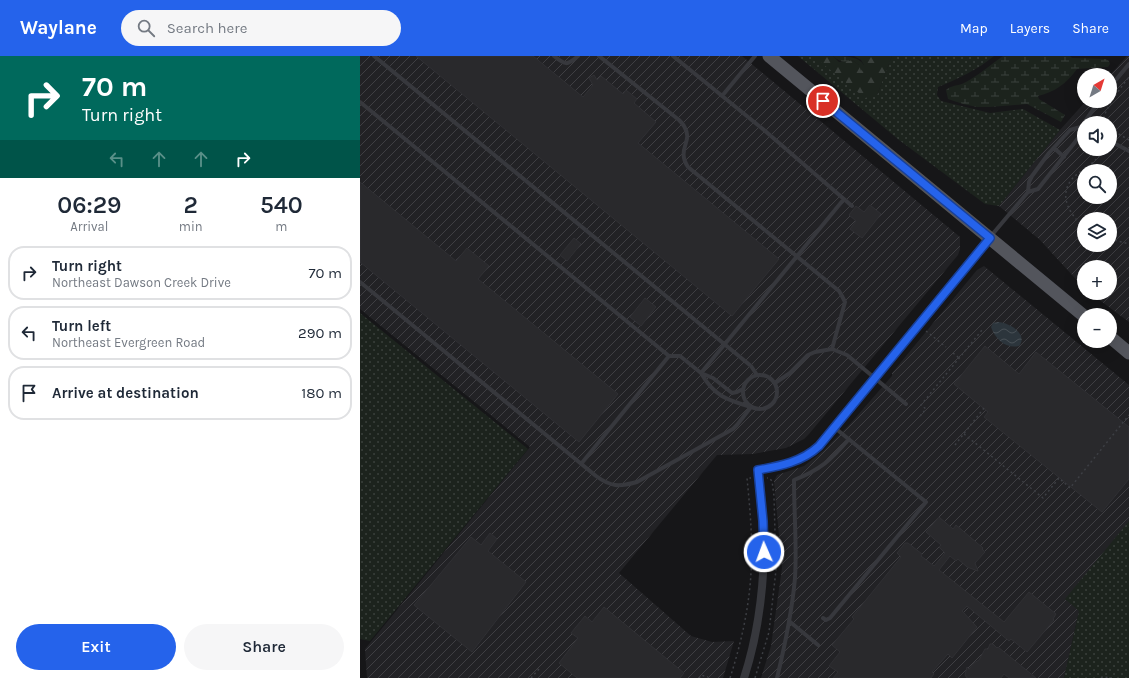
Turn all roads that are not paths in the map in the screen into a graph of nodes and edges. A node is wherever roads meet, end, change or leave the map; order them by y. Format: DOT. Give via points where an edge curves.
graph roads {
  1 [pos="374,56"];
  2 [pos="554,56"];
  3 [pos="578,56"];
  4 [pos="599,56"];
  5 [pos="673,56"];
  6 [pos="755,56"];
  7 [pos="769,56"];
  8 [pos="1129,64"];
  9 [pos="1117,79"];
  10 [pos="722,96"];
  11 [pos="360,102"];
  12 [pos="1077,128"];
  13 [pos="1077,140"];
  14 [pos="1117,144"];
  15 [pos="1054,148"];
  16 [pos="1129,151"];
  17 [pos="1064,157"];
  18 [pos="1028,192"];
  19 [pos="844,199"];
  20 [pos="852,206"];
  21 [pos="990,238"];
  22 [pos="797,256"];
  23 [pos="360,282"];
  24 [pos="1077,310"];
  25 [pos="1117,343"];
  26 [pos="724,345"];
  27 [pos="832,349"];
  28 [pos="1129,353"];
  29 [pos="669,356"];
  30 [pos="701,373"];
  31 [pos="757,375"];
  32 [pos="874,378"];
  33 [pos="775,382"];
  34 [pos="743,389"];
  35 [pos="906,404"];
  36 [pos="751,407"];
  37 [pos="835,428"];
  38 [pos="849,439"];
  39 [pos="581,464"];
  40 [pos="823,618"];
  41 [pos="789,621"];
  42 [pos="818,645"];
  43 [pos="744,678"];
  44 [pos="777,678"];
  1 -- 26 [label="lane"];
  2 -- 3 [label="lane" via="567,64"];
  4 -- 22 [label="lane" via="679,120 687,132 682,155 688,167"];
  5 -- 10 [label="lane"];
  6 -- 10 [label="lane"];
  7 -- 21 [label="main road"];
  8 -- 9 [label="lane"];
  10 -- 19 [label="lane"];
  11 -- 29 [label="lane"];
  12 -- 15 [label="lane" via="1070,130"];
  13 -- 17 [label="lane"];
  14 -- 16 [label="lane"];
  15 -- 17 [label="lane"];
  15 -- 18 [label="lane" via="1032,176"];
  17 -- 18 [label="lane" via="1038,189"];
  18 -- 21 [label="lane"];
  19 -- 20 [label="lane"];
  19 -- 22 [label="lane"];
  21 -- 24 [label="main road"];
  21 -- 32 [label="street"];
  22 -- 26 [label="lane"];
  22 -- 27 [label="lane" via="839,291 845,302"];
  23 -- 39 [label="lane"];
  25 -- 28 [label="main road"];
  26 -- 30 [label="lane"];
  26 -- 31 [label="lane" via="751,366"];
  27 -- 32 [label="lane" via="847,356"];
  27 -- 33 [label="lane" via="808,355 790,373"];
  29 -- 30 [label="lane" via="680,356"];
  29 -- 39 [label="lane"];
  30 -- 34 [label="lane" via="713,378 732,393"];
  30 -- 36 [label="lane" via="707,384 726,399"];
  31 -- 33 [label="lane" via="764,375"];
  31 -- 34 [label="lane" via="750,378"];
  32 -- 35 [label="lane"];
  32 -- 37 [label="street"];
  33 -- 36 [label="lane" via="778,396 775,402 764,410"];
  34 -- 36 [label="lane" via="743,396"];
  36 -- 39 [label="lane" via="733,429 637,482 625,485 609,484"];
  37 -- 38 [label="lane"];
  37 -- 43 [label="street" via="816,449 793,463 758,470 764,552 756,627"];
  38 -- 40 [label="lane" via="926,502 830,618"];
  38 -- 41 [label="lane" via="816,471 794,480 796,545"];
  41 -- 42 [label="lane"];
  41 -- 44 [label="lane"];
}
